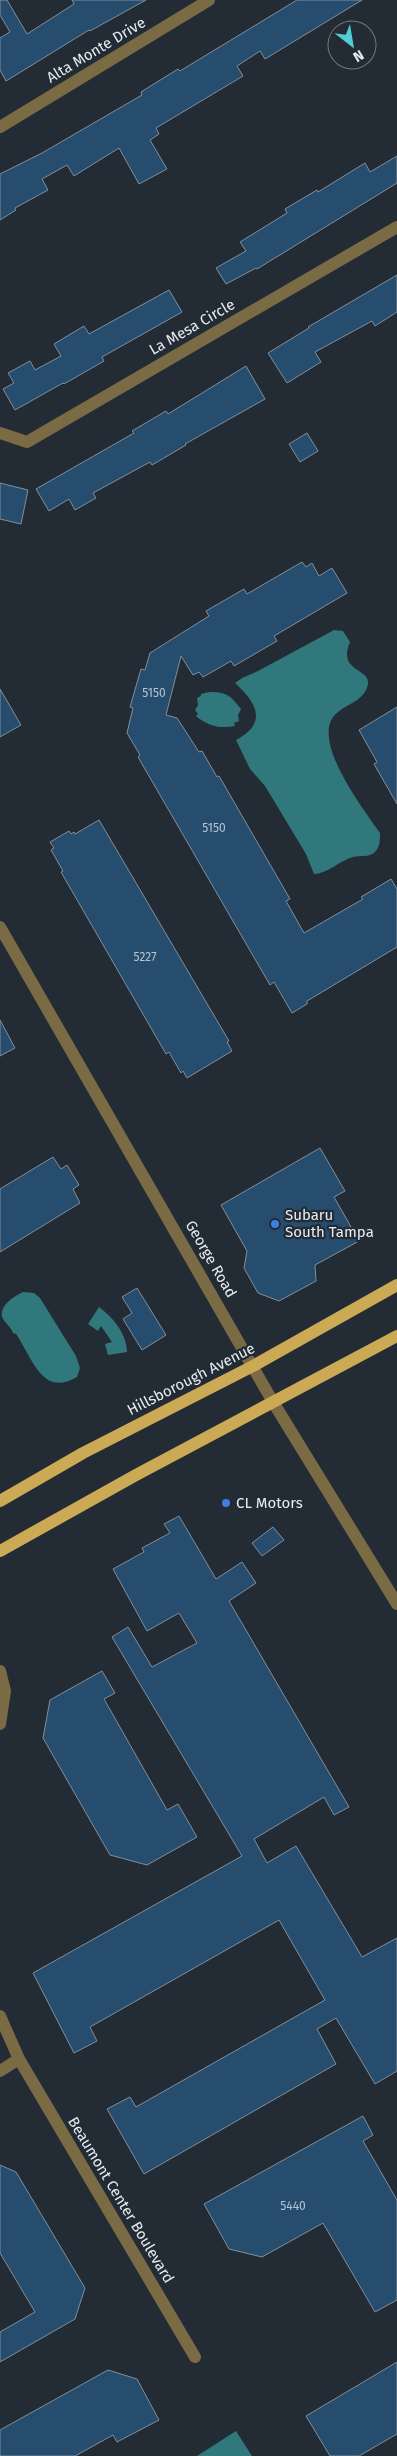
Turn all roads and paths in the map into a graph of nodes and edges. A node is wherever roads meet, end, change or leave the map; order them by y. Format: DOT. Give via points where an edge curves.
graph roads {
  1 [pos="209,0"];
  2 [pos="0,127"];
  3 [pos="397,227"];
  4 [pos="0,433"];
  5 [pos="0,928"];
  6 [pos="397,1285"];
  7 [pos="397,1336"];
  8 [pos="253,1366"];
  9 [pos="273,1402"];
  10 [pos="0,1501"];
  11 [pos="0,1552"];
  12 [pos="397,1604"];
  13 [pos="0,1671"];
  14 [pos="0,1724"];
  15 [pos="0,2016"];
  16 [pos="19,2059"];
  17 [pos="0,2071"];
  18 [pos="196,2357"];
  1 -- 2 [label="street, Alta Monte Drive"];
  3 -- 4 [label="street, La Mesa Circle" via="27,442"];
  5 -- 8 [label="street, George Road"];
  6 -- 8 [label="main road, Hillsborough Avenue"];
  7 -- 9 [label="main road"];
  8 -- 9 [label="street, George Road"];
  8 -- 10 [label="main road, Hillsborough Avenue" via="83,1453"];
  9 -- 11 [label="main road"];
  9 -- 12 [label="street, George Road"];
  13 -- 14 [label="street" via="5,1691"];
  15 -- 16 [label="street, Beaumont Center Boulevard"];
  16 -- 17 [label="street"];
  16 -- 18 [label="street, Beaumont Center Boulevard"];
}
